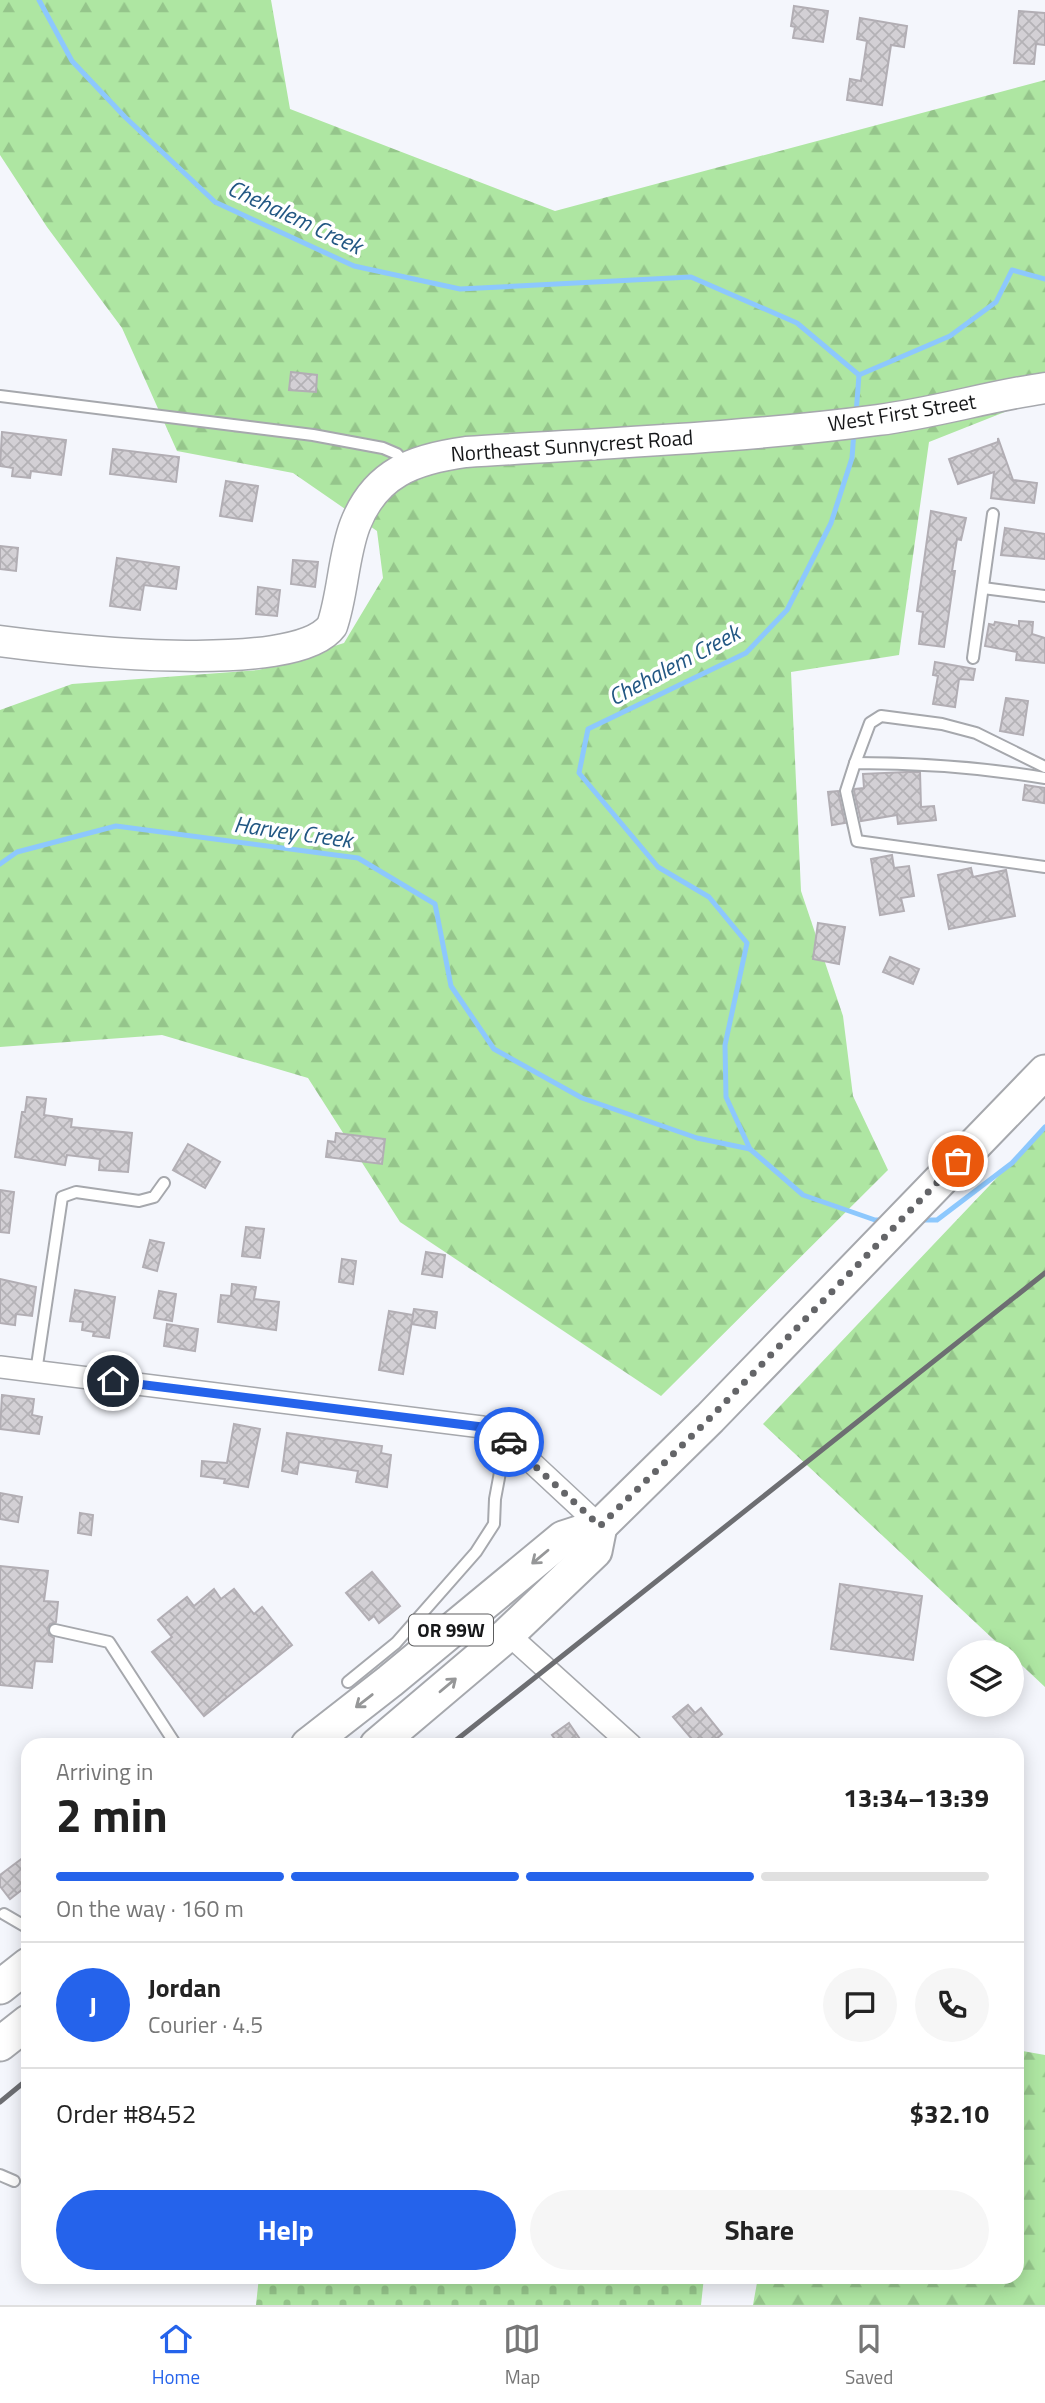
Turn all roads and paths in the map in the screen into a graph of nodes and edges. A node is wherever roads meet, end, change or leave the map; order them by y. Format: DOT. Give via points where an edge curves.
graph roads {
  1 [pos="1045,388"];
  2 [pos="0,396"];
  3 [pos="759,432"];
  4 [pos="408,466"];
  5 [pos="993,514"];
  6 [pos="983,588"];
  7 [pos="1045,596"];
  8 [pos="0,641"];
  9 [pos="973,658"];
  10 [pos="855,763"];
  11 [pos="1045,767"];
  12 [pos="1045,778"];
  13 [pos="1045,867"];
  14 [pos="1045,1072"];
  15 [pos="164,1183"];
  16 [pos="0,1367"];
  17 [pos="36,1371"];
  18 [pos="515,1447"];
  19 [pos="600,1526"];
  20 [pos="55,1630"];
  21 [pos="508,1634"];
  22 [pos="348,1682"];
  23 [pos="171,1738"];
  24 [pos="317,1738"];
  25 [pos="385,1738"];
  26 [pos="623,1738"];
  27 [pos="4,1914"];
  28 [pos="21,1924"];
  29 [pos="21,1970"];
  30 [pos="0,1987"];
  31 [pos="21,2028"];
  32 [pos="0,2044"];
  33 [pos="0,2175"];
  34 [pos="14,2181"];
  1 -- 3 [label="street, West First Street" via="937,411"];
  2 -- 4 [label="lane" via="313,435 383,448"];
  3 -- 4 [label="street, Northeast Sunnycrest Road" via="466,452"];
  4 -- 8 [label="street, Northeast Sunnycrest Road" via="377,487 366,503 354,527 332,626 315,641 227,656 150,656"];
  5 -- 6 [label="lane"];
  6 -- 7 [label="lane"];
  6 -- 9 [label="lane"];
  10 -- 11 [label="lane" via="870,723 881,716 976,733"];
  10 -- 12 [label="lane" via="921,763"];
  10 -- 13 [label="lane" via="846,791 857,841"];
  14 -- 19 [label="main road, OR 99W"];
  15 -- 17 [label="lane" via="153,1196 139,1200 76,1192 62,1197"];
  16 -- 17 [label="street"];
  17 -- 18 [label="street" via="482,1427 500,1433"];
  18 -- 19 [label="street"];
  18 -- 22 [label="lane" via="501,1467 494,1524 476,1552 396,1643"];
  19 -- 21 [label="main road, OR 99W" via="595,1552"];
  19 -- 24 [label="main road, OR 99W, one-way" via="563,1538"];
  20 -- 23 [label="lane" via="109,1642"];
  25 -- 21 [label="main road, OR 99W, one-way"];
  21 -- 26 [label="street"];
  27 -- 28 [label="lane"];
  29 -- 30 [label="main road"];
  31 -- 32 [label="main road"];
  33 -- 34 [label="lane"];
}
